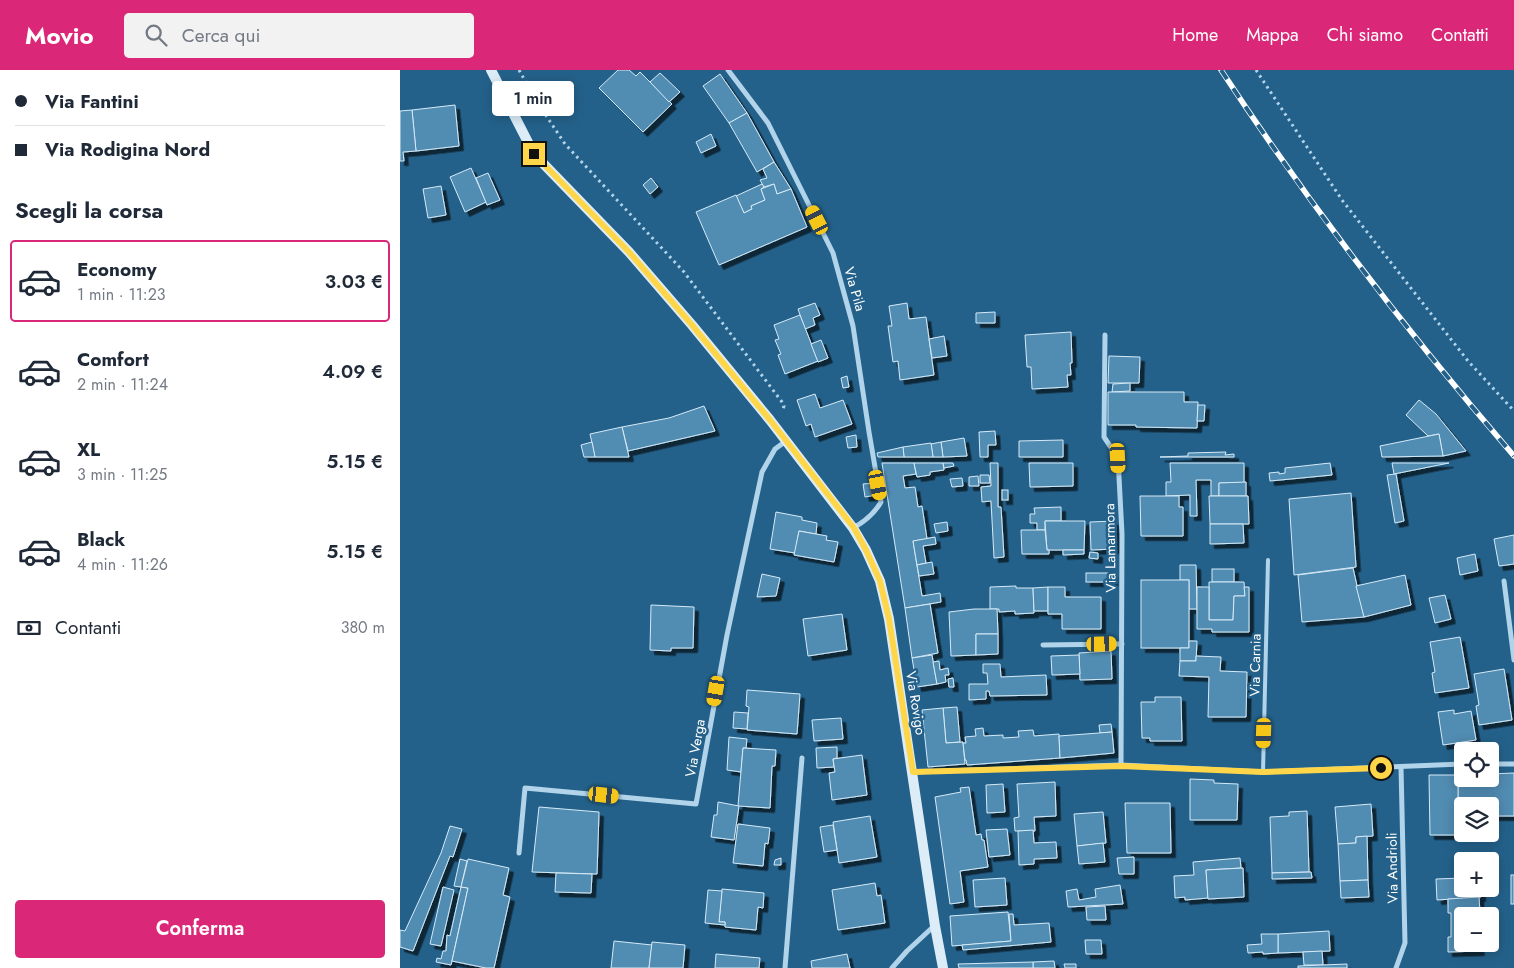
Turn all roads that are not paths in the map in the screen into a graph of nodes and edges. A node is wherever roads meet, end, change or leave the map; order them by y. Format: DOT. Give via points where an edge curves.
graph roads {
  1 [pos="492,70"];
  2 [pos="728,70"];
  3 [pos="1105,335"];
  4 [pos="786,440"];
  5 [pos="854,528"];
  6 [pos="1268,560"];
  7 [pos="1504,581"];
  8 [pos="1122,644"];
  9 [pos="1043,645"];
  10 [pos="1514,660"];
  11 [pos="802,758"];
  12 [pos="1454,764"];
  13 [pos="1499,764"];
  14 [pos="1514,764"];
  15 [pos="1121,766"];
  16 [pos="1400,767"];
  17 [pos="913,772"];
  18 [pos="1263,772"];
  19 [pos="519,853"];
  20 [pos="935,926"];
  21 [pos="785,968"];
  22 [pos="892,968"];
  23 [pos="943,968"];
  24 [pos="1396,968"];
  1 -- 4 [label="main road, Via Rovigo" via="534,154 629,252"];
  2 -- 5 [label="street, Via Pila" via="768,123 833,253 851,317 881,502 865,522"];
  3 -- 8 [label="street, Via Lamarmora" via="1104,437 1118,458 1122,524"];
  4 -- 5 [label="main road, Via Rovigo"];
  4 -- 19 [label="street, Via Verga" via="775,449 762,472 727,635 696,804 525,788"];
  5 -- 17 [label="main road, Via Rovigo" via="880,581"];
  6 -- 18 [label="lane, Via Carnia"];
  7 -- 10 [label="street"];
  8 -- 9 [label="street"];
  8 -- 15 [label="street, Via Lamarmora"];
  11 -- 21 [label="street"];
  12 -- 16 [label="street"];
  13 -- 14 [label="street"];
  15 -- 17 [label="street"];
  15 -- 18 [label="street"];
  16 -- 18 [label="street"];
  16 -- 24 [label="street, Via Andrioli" via="1405,943"];
  17 -- 20 [label="main road, Via Rovigo"];
  20 -- 22 [label="street"];
  20 -- 23 [label="main road, Via Rovigo"];
}
